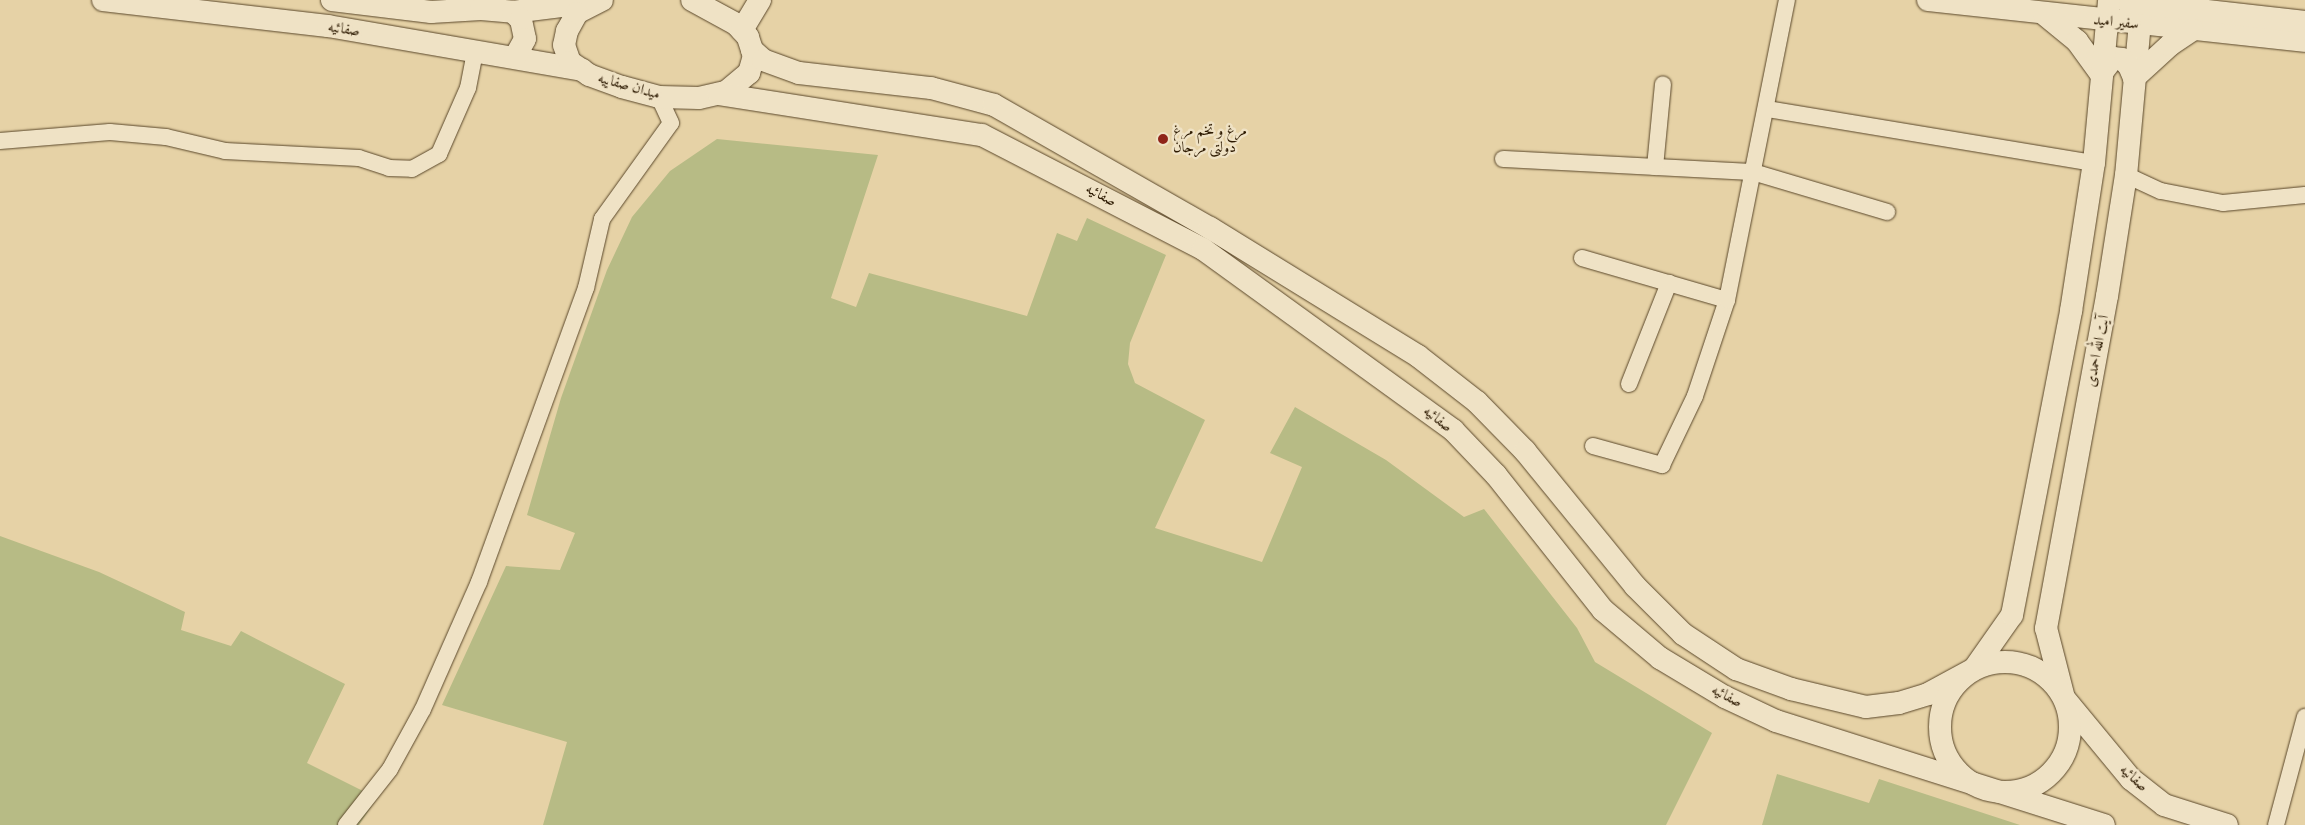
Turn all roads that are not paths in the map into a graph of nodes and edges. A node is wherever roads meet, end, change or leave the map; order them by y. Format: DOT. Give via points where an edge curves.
graph roads {
  1 [pos="332,0"];
  2 [pos="692,0"];
  3 [pos="760,0"];
  4 [pos="1786,0"];
  5 [pos="1928,0"];
  6 [pos="117,1"];
  7 [pos="598,1"];
  8 [pos="2108,5"];
  9 [pos="2035,8"];
  10 [pos="2141,10"];
  11 [pos="513,12"];
  12 [pos="2305,22"];
  13 [pos="2192,30"];
  14 [pos="747,40"];
  15 [pos="2305,41"];
  16 [pos="476,51"];
  17 [pos="515,57"];
  18 [pos="582,70"];
  19 [pos="2101,74"];
  20 [pos="2134,78"];
  21 [pos="1663,84"];
  22 [pos="719,94"];
  23 [pos="659,97"];
  24 [pos="1768,108"];
  25 [pos="0,141"];
  26 [pos="1504,159"];
  27 [pos="2094,163"];
  28 [pos="1655,167"];
  29 [pos="1753,172"];
  30 [pos="2126,175"];
  31 [pos="2305,195"];
  32 [pos="1887,212"];
  33 [pos="1582,258"];
  34 [pos="1668,283"];
  35 [pos="1727,300"];
  36 [pos="1629,384"];
  37 [pos="1593,446"];
  38 [pos="2012,615"];
  39 [pos="2046,628"];
  40 [pos="1974,669"];
  41 [pos="2064,698"];
  42 [pos="2305,718"];
  43 [pos="1986,789"];
  44 [pos="346,825"];
  45 [pos="2104,825"];
  46 [pos="2227,825"];
  47 [pos="2276,825"];
  1 -- 11 [label="main road, صفائیه" via="431,12 482,9"];
  2 -- 14 [label="main road" via="724,16"];
  3 -- 14 [label="main road"];
  4 -- 24 [label="street"];
  5 -- 9 [label="main road, سفیر امید"];
  6 -- 16 [label="main road, صفائیه" via="328,26"];
  7 -- 11 [label="main road, صفائیه"];
  7 -- 18 [label="main road, میدان صفاییه" via="577,13 567,30 564,45 570,62"];
  8 -- 9 [label="main road, سفیر امید"];
  8 -- 10 [label="main road, سفیر امید"];
  8 -- 19 [label="main road"];
  9 -- 19 [label="main road" via="2077,41"];
  10 -- 12 [label="main road, سفیر امید"];
  10 -- 13 [label="main road, سفیر امید"];
  10 -- 20 [label="main road, آیت الله احمدی"];
  11 -- 17 [label="main road" via="521,20 525,39"];
  13 -- 15 [label="main road, سفیر امید"];
  13 -- 20 [label="main road"];
  14 -- 22 [label="main road, میدان صفاییه" via="754,56 749,73"];
  14 -- 40 [label="main road, صفائیه" via="763,60 799,73 931,88 994,105 1210,228 1418,356 1477,402 1525,451 1636,586 1683,634 1736,669 1791,689 1866,707 1899,703 1928,694"];
  16 -- 17 [label="main road, صفائیه"];
  16 -- 25 [label="street" via="468,88 439,154 412,168 389,168 359,158 225,151 166,137 110,132"];
  17 -- 18 [label="main road, صفائیه"];
  18 -- 23 [label="main road, میدان صفاییه" via="622,87"];
  19 -- 20 [label="main road" via="2113,58 2122,59"];
  19 -- 27 [label="main road"];
  20 -- 30 [label="main road, آیت الله احمدی"];
  21 -- 28 [label="street"];
  22 -- 23 [label="main road, میدان صفاییه" via="698,98"];
  22 -- 43 [label="main road, صفائیه" via="982,135 1203,249 1453,430 1496,475 1603,610 1660,658 1725,697 1776,721"];
  23 -- 44 [label="street" via="671,123 602,219 586,288 479,582 424,709 390,769"];
  24 -- 27 [label="street"];
  24 -- 29 [label="street"];
  26 -- 28 [label="street"];
  27 -- 38 [label="main road" via="2072,311"];
  28 -- 29 [label="street"];
  29 -- 32 [label="street"];
  29 -- 35 [label="street"];
  30 -- 31 [label="street" via="2161,190 2223,203"];
  30 -- 39 [label="main road, آیت الله احمدی"];
  33 -- 34 [label="street"];
  34 -- 35 [label="street"];
  34 -- 36 [label="street"];
  35 -- 37 [label="street" via="1695,396 1662,465"];
  38 -- 39 [label="main road" via="2010,637 2014,649 2029,655 2039,648"];
  38 -- 40 [label="main road"];
  39 -- 41 [label="main road, آیت الله احمدی"];
  40 -- 41 [label="main road" via="1994,662 2015,662 2035,669 2052,681"];
  40 -- 43 [label="main road" via="1957,682 1945,700 1940,729 1951,763 1966,779"];
  41 -- 43 [label="main road" via="2070,719 2069,740 2052,772 2029,788 2007,792"];
  41 -- 46 [label="main road, صفائیه" via="2131,778 2157,799"];
  42 -- 47 [label="street"];
  43 -- 45 [label="main road, صفائیه"];
}
